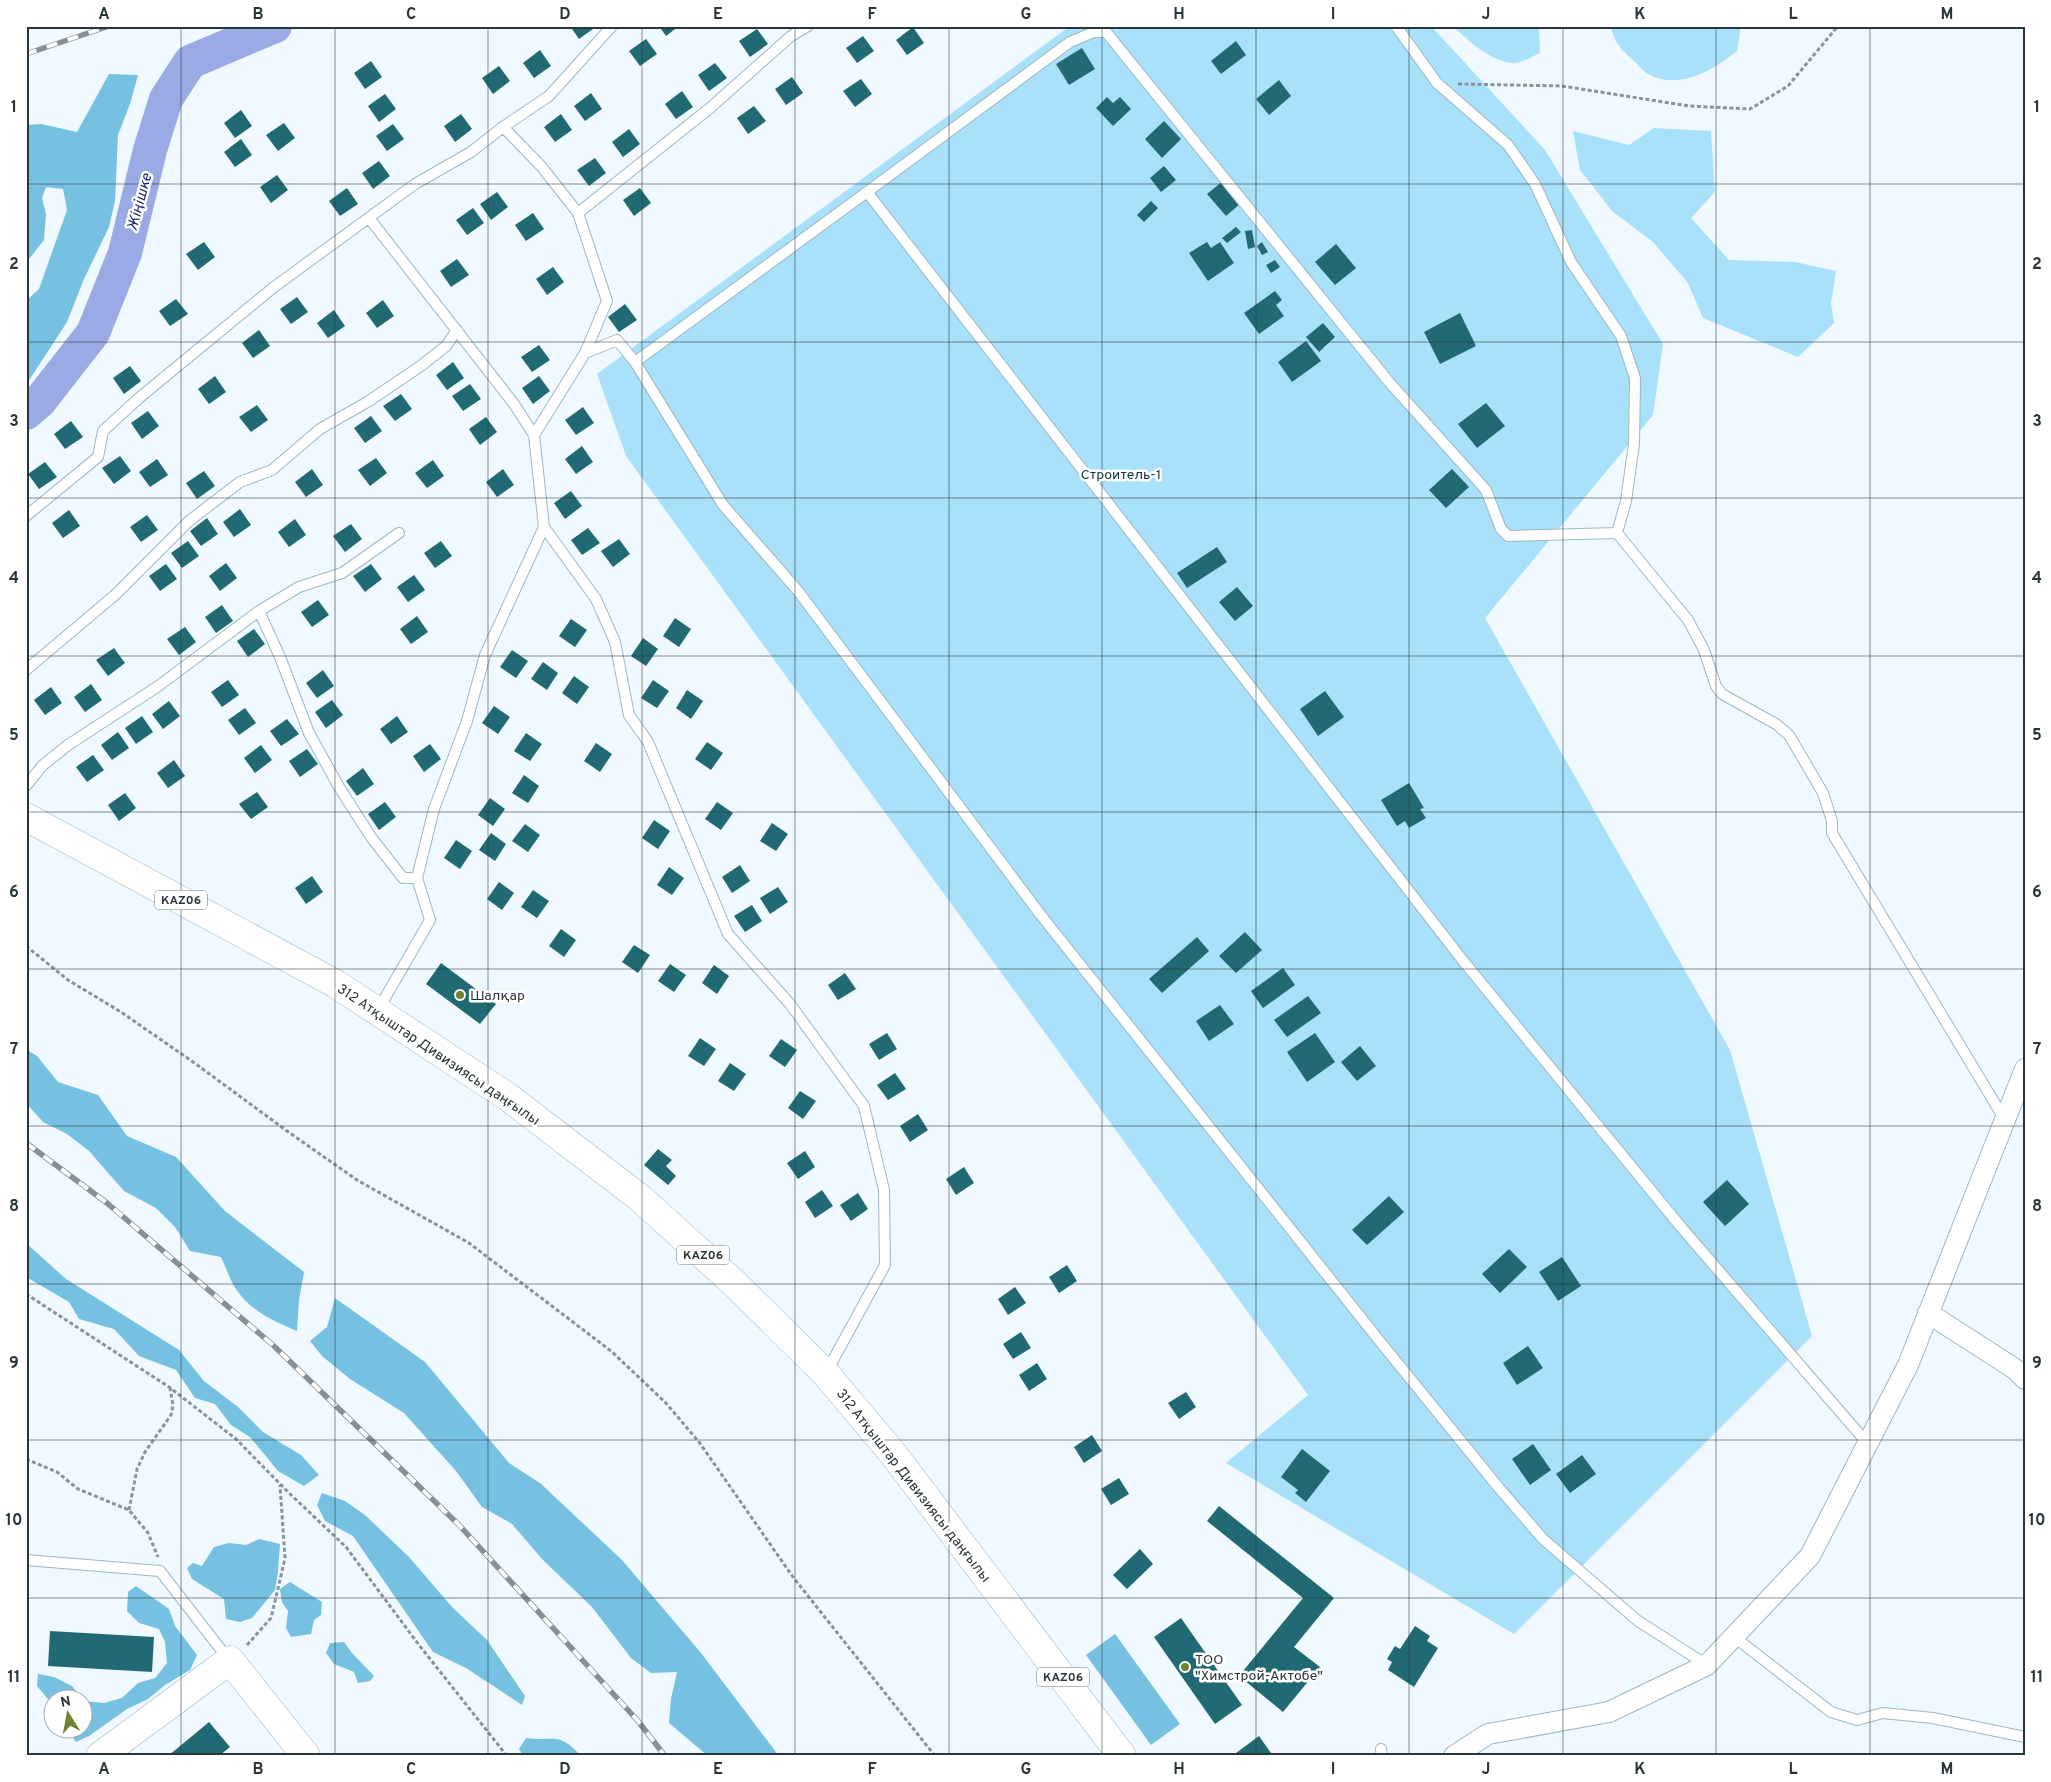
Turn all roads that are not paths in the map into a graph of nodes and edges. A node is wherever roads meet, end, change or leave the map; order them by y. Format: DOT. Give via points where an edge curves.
graph roads {
  1 [pos="612,26"];
  2 [pos="808,26"];
  3 [pos="1396,26"];
  4 [pos="503,127"];
  5 [pos="867,192"];
  6 [pos="578,213"];
  7 [pos="369,218"];
  8 [pos="457,330"];
  9 [pos="585,353"];
  10 [pos="635,362"];
  11 [pos="534,435"];
  12 [pos="26,516"];
  13 [pos="544,527"];
  14 [pos="399,533"];
  15 [pos="1617,533"];
  16 [pos="259,611"];
  17 [pos="26,670"];
  18 [pos="26,786"];
  19 [pos="26,817"];
  20 [pos="418,878"];
  21 [pos="378,1011"];
  22 [pos="2025,1070"];
  23 [pos="2005,1120"];
  24 [pos="1928,1313"];
  25 [pos="826,1374"];
  26 [pos="2025,1379"];
  27 [pos="1868,1444"];
  28 [pos="26,1560"];
  29 [pos="1734,1636"];
  30 [pos="230,1660"];
  31 [pos="1707,1664"];
  32 [pos="2025,1737"];
  33 [pos="100,1756"];
  34 [pos="306,1756"];
  35 [pos="1122,1756"];
  36 [pos="1454,1756"];
  1 -- 4 [label="lane" via="549,96"];
  2 -- 6 [label="lane" via="791,36 710,108"];
  3 -- 15 [label="lane" via="1437,83 1508,145 1535,184 1571,262 1621,336 1635,378 1634,444 1626,501"];
  4 -- 6 [label="lane"];
  4 -- 7 [label="lane" via="471,152 415,184"];
  5 -- 10 [label="lane"];
  5 -- 15 [label="lane" via="1070,42 1094,32 1106,32 1389,382 1486,490 1501,530 1508,536"];
  5 -- 27 [label="lane" via="1464,962 1681,1228"];
  6 -- 9 [label="lane" via="607,301"];
  7 -- 8 [label="lane"];
  7 -- 12 [label="lane" via="274,287 139,398 103,430 98,457"];
  8 -- 11 [label="lane"];
  8 -- 17 [label="lane" via="446,346 422,365 320,429 272,470 240,482 189,521 115,595"];
  9 -- 10 [label="lane" via="616,340"];
  9 -- 11 [label="lane"];
  10 -- 31 [label="lane" via="723,505 798,591 1040,914 1499,1488 1543,1539 1638,1621"];
  11 -- 13 [label="lane"];
  13 -- 20 [label="lane" via="485,655 467,721 434,809"];
  13 -- 25 [label="lane" via="596,598 615,642 629,715 648,742 728,934 790,1004 864,1106 884,1190 885,1265"];
  14 -- 16 [label="lane" via="342,573 298,587"];
  15 -- 23 [label="lane" via="1688,620 1722,694 1776,724 1790,736 1823,793 1832,821 1832,833"];
  16 -- 18 [label="lane" via="157,687 68,745 42,766"];
  16 -- 20 [label="lane" via="309,733 339,787 371,837 403,878"];
  19 -- 21 [label="main road, 312 Атқыштар Дивизиясы даңғылы / KАZ06" via="294,960"];
  20 -- 21 [label="lane" via="430,920"];
  21 -- 25 [label="main road, 312 Атқыштар Дивизиясы даңғылы / KАZ06" via="508,1097 633,1193 734,1283"];
  22 -- 23 [label="street"];
  23 -- 24 [label="street"];
  24 -- 26 [label="street" via="2015,1369"];
  24 -- 27 [label="street" via="1908,1365"];
  25 -- 35 [label="main road, 312 Атқыштар Дивизиясы даңғылы / KАZ06" via="894,1455"];
  27 -- 29 [label="street" via="1810,1556"];
  28 -- 30 [label="lane" via="160,1572"];
  29 -- 31 [label="street"];
  29 -- 32 [label="lane" via="1831,1712 1857,1720 1883,1713 1933,1718"];
  30 -- 33 [label="main road"];
  30 -- 34 [label="main road"];
  31 -- 36 [label="street" via="1609,1712 1488,1734"];
}
